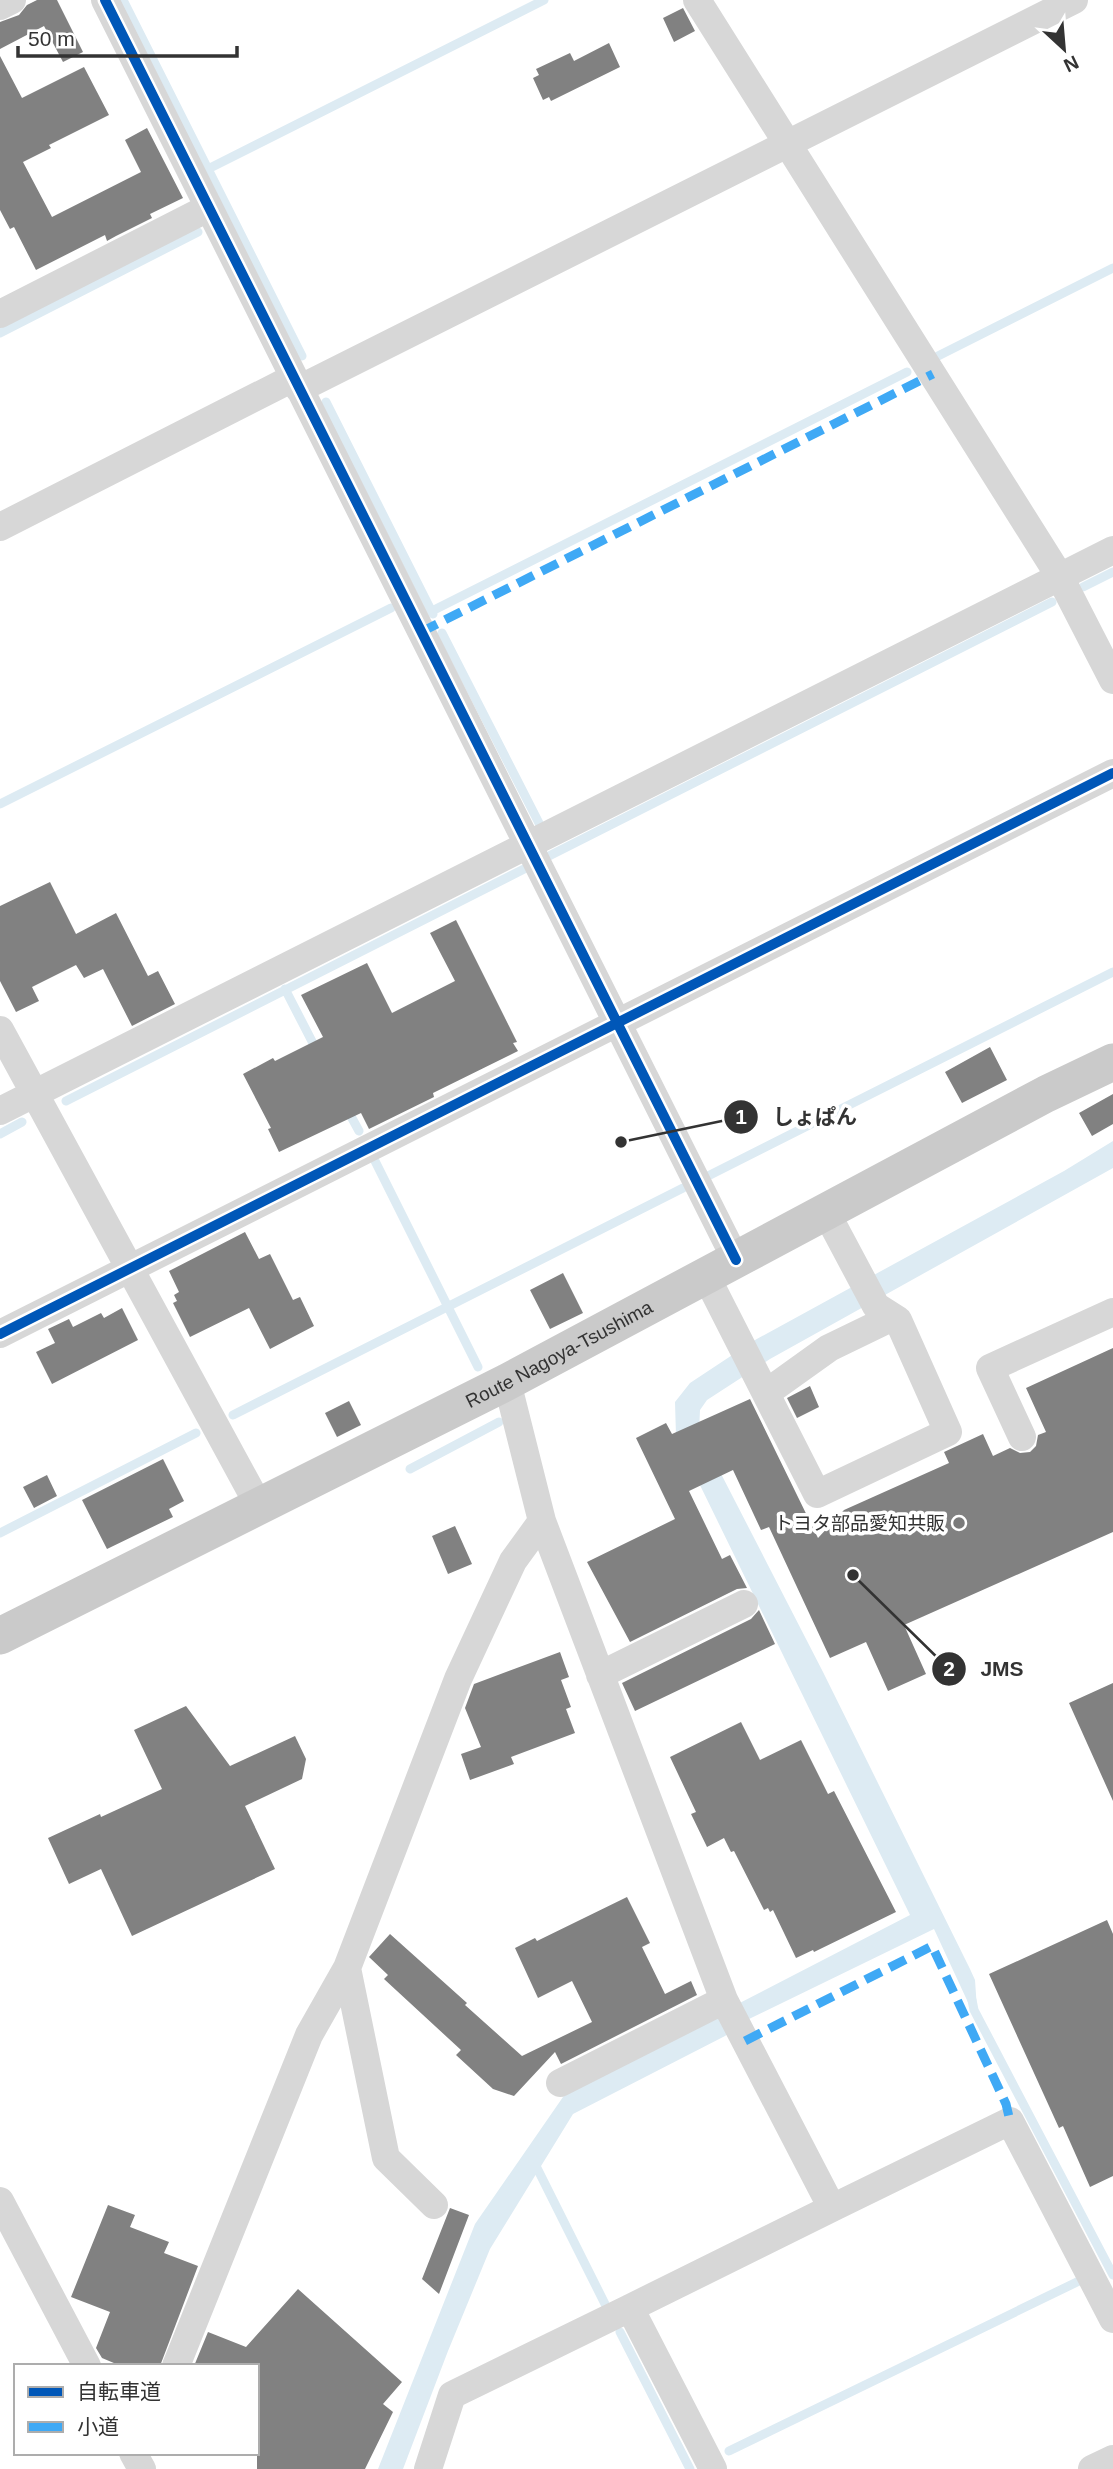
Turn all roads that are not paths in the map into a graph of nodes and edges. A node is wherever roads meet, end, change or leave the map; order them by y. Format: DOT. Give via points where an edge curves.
graph roads {
  1 [pos="12,0"];
  2 [pos="105,0"];
  3 [pos="697,0"];
  4 [pos="1074,0"];
  5 [pos="0,6"];
  6 [pos="788,144"];
  7 [pos="208,208"];
  8 [pos="0,314"];
  9 [pos="296,384"];
  10 [pos="0,527"];
  11 [pos="1113,550"];
  12 [pos="1060,577"];
  13 [pos="1113,680"];
  14 [pos="1113,773"];
  15 [pos="528,845"];
  16 [pos="617,1023"];
  17 [pos="0,1030"];
  18 [pos="1113,1062"];
  19 [pos="35,1093"];
  20 [pos="0,1111"];
  21 [pos="826,1212"];
  22 [pos="131,1268"];
  23 [pos="721,1268"];
  24 [pos="885,1311"];
  25 [pos="1113,1312"];
  26 [pos="0,1334"];
  27 [pos="507,1382"];
  28 [pos="761,1384"];
  29 [pos="1022,1437"];
  30 [pos="259,1506"];
  31 [pos="542,1521"];
  32 [pos="744,1604"];
  33 [pos="0,1636"];
  34 [pos="600,1675"];
  35 [pos="347,1968"];
  36 [pos="725,2002"];
  37 [pos="560,2083"];
  38 [pos="0,2202"];
  39 [pos="434,2205"];
  40 [pos="832,2208"];
  41 [pos="630,2308"];
  42 [pos="1113,2319"];
  43 [pos="86,2364"];
  44 [pos="177,2364"];
  45 [pos="1113,2459"];
  46 [pos="428,2469"];
  47 [pos="713,2469"];
  48 [pos="1092,2469"];
  1 -- 5 [label="street"];
  2 -- 7 [label="street"];
  3 -- 6 [label="street"];
  4 -- 6 [label="street"];
  6 -- 9 [label="street"];
  6 -- 12 [label="street"];
  7 -- 8 [label="street"];
  7 -- 9 [label="street"];
  9 -- 10 [label="street"];
  9 -- 15 [label="street"];
  11 -- 12 [label="street"];
  12 -- 13 [label="street"];
  12 -- 15 [label="street"];
  14 -- 16 [label="street"];
  15 -- 16 [label="street"];
  15 -- 19 [label="street"];
  16 -- 22 [label="street"];
  16 -- 23 [label="street"];
  17 -- 19 [label="street"];
  18 -- 21 [label="main road, Route Nagoya-Tsushima"];
  19 -- 20 [label="street"];
  19 -- 22 [label="street"];
  21 -- 23 [label="main road, Route Nagoya-Tsushima"];
  21 -- 24 [label="street"];
  22 -- 26 [label="street"];
  22 -- 30 [label="street"];
  23 -- 27 [label="main road, Route Nagoya-Tsushima"];
  23 -- 28 [label="street" via="738,1339"];
  24 -- 28 [label="street"];
  24 -- 28 [label="street" via="898,1320 948,1432 817,1494"];
  25 -- 29 [label="street" via="990,1367"];
  27 -- 30 [label="main road, Route Nagoya-Tsushima"];
  27 -- 31 [label="street"];
  30 -- 33 [label="main road, Route Nagoya-Tsushima"];
  31 -- 34 [label="street"];
  31 -- 35 [label="street" via="513,1561 458,1679"];
  32 -- 34 [label="street"];
  34 -- 36 [label="street"];
  35 -- 39 [label="street" via="386,2158"];
  35 -- 44 [label="street" via="309,2035"];
  36 -- 37 [label="street"];
  36 -- 40 [label="street"];
  38 -- 43 [label="street"];
  40 -- 41 [label="street"];
  40 -- 42 [label="street" via="1010,2121"];
  41 -- 46 [label="street" via="452,2395"];
  41 -- 47 [label="street"];
  45 -- 48 [label="street"];
}
